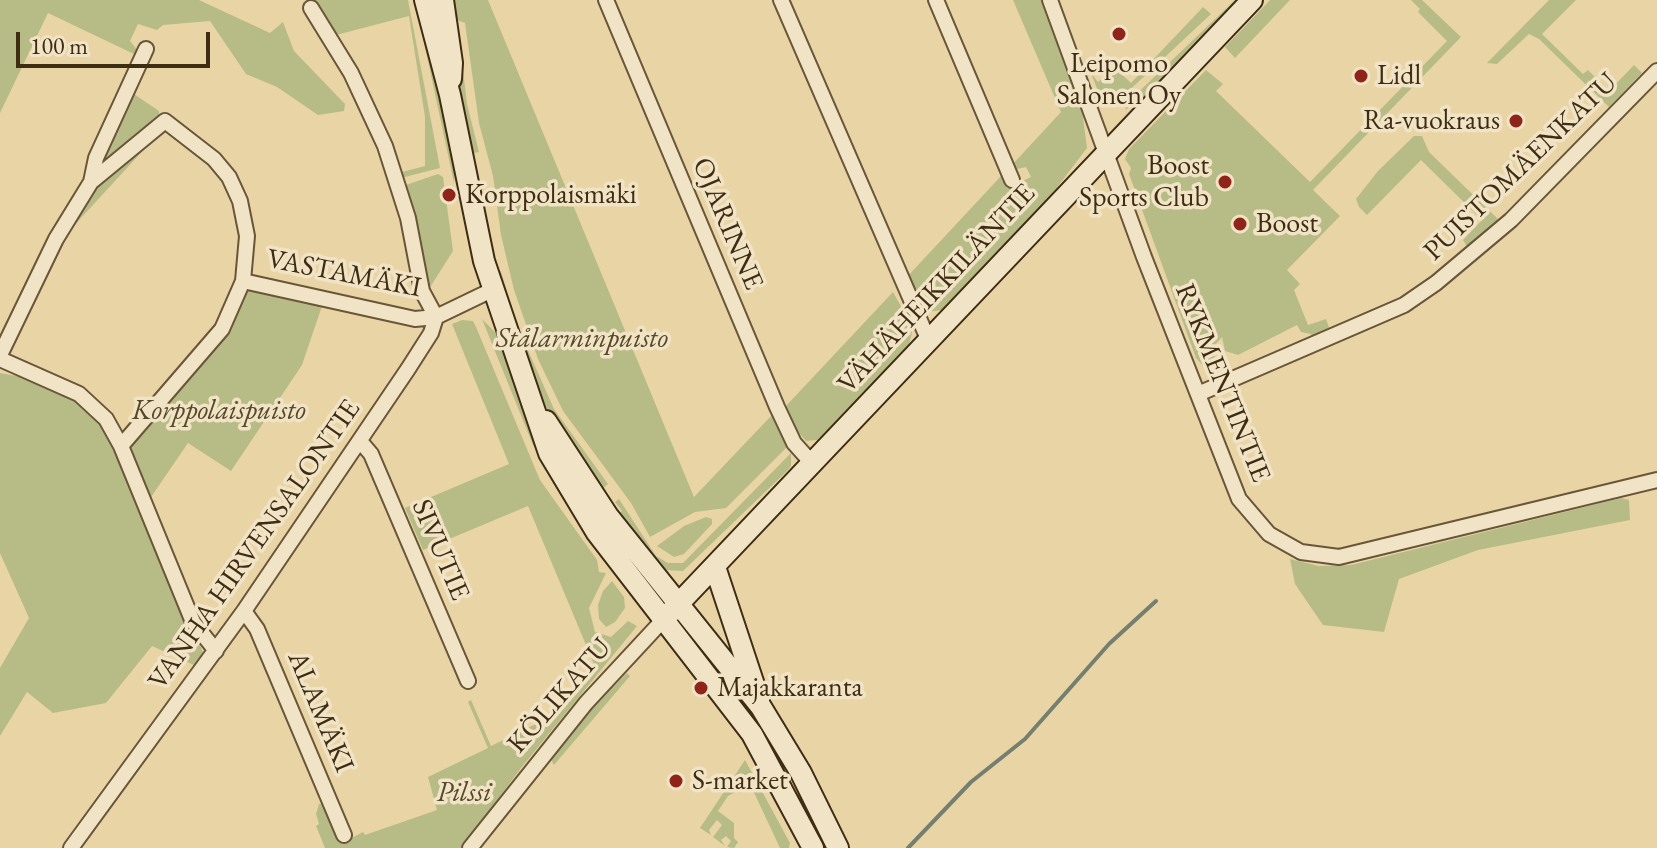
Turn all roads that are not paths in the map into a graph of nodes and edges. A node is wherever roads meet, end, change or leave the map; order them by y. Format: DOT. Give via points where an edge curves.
graph roads {
  1 [pos="425,0"];
  2 [pos="443,0"];
  3 [pos="606,0"];
  4 [pos="781,0"];
  5 [pos="936,0"];
  6 [pos="1050,0"];
  7 [pos="1252,0"];
  8 [pos="311,8"];
  9 [pos="146,49"];
  10 [pos="1656,77"];
  11 [pos="450,95"];
  12 [pos="1105,151"];
  13 [pos="1012,180"];
  14 [pos="91,182"];
  15 [pos="243,281"];
  16 [pos="492,290"];
  17 [pos="436,317"];
  18 [pos="928,339"];
  19 [pos="0,357"];
  20 [pos="1198,394"];
  21 [pos="360,441"];
  22 [pos="121,446"];
  23 [pos="811,462"];
  24 [pos="1657,480"];
  25 [pos="715,567"];
  26 [pos="244,611"];
  27 [pos="671,612"];
  28 [pos="216,651"];
  29 [pos="468,681"];
  30 [pos="761,707"];
  31 [pos="344,835"];
  32 [pos="71,848"];
  33 [pos="470,848"];
  34 [pos="813,848"];
  35 [pos="838,848"];
  1 -- 11 [label="main road"];
  2 -- 11 [label="main road" via="452,63"];
  3 -- 23 [label="street, OJARINNE" via="777,407 794,443"];
  4 -- 18 [label="street"];
  5 -- 13 [label="street"];
  6 -- 12 [label="street, RYKMENTINTIE"];
  7 -- 12 [label="main road, VÄHÄHEIKKILÄNTIE"];
  8 -- 17 [label="street" via="351,73 385,146 408,218 422,291"];
  9 -- 14 [label="street" via="96,158"];
  10 -- 20 [label="street, PUISTOMÄENKATU" via="1511,220 1436,283 1392,310"];
  11 -- 16 [label="main road"];
  12 -- 18 [label="main road, VÄHÄHEIKKILÄNTIE"];
  12 -- 20 [label="street, RYKMENTINTIE"];
  14 -- 15 [label="street" via="165,121 214,159 235,190 247,236"];
  14 -- 19 [label="street" via="56,239"];
  15 -- 17 [label="street, VASTAMÄKI" via="415,319"];
  15 -- 22 [label="street" via="222,329"];
  16 -- 17 [label="street"];
  16 -- 27 [label="main road" via="533,401"];
  17 -- 21 [label="street, VANHA HIRVENSALONTIE" via="431,333"];
  18 -- 23 [label="main road, VÄHÄHEIKKILÄNTIE"];
  19 -- 22 [label="street" via="88,400"];
  20 -- 24 [label="street, RYKMENTINTIE" via="1239,499 1257,524 1283,543 1314,555 1339,557 1396,545"];
  21 -- 26 [label="street, VANHA HIRVENSALONTIE"];
  21 -- 29 [label="street, SIVUTIE" via="371,454"];
  22 -- 28 [label="street" via="193,622"];
  23 -- 25 [label="main road, VÄHÄHEIKKILÄNTIE"];
  25 -- 27 [label="main road, VÄHÄHEIKKILÄNTIE"];
  25 -- 30 [label="main road"];
  26 -- 28 [label="street, VANHA HIRVENSALONTIE"];
  26 -- 31 [label="street, ALAMÄKI" via="257,629"];
  27 -- 30 [label="main road"];
  27 -- 33 [label="street, KÖLIKATU" via="586,703"];
  27 -- 34 [label="main road" via="752,734"];
  28 -- 32 [label="street, VANHA HIRVENSALONTIE"];
  30 -- 35 [label="main road"];
}
